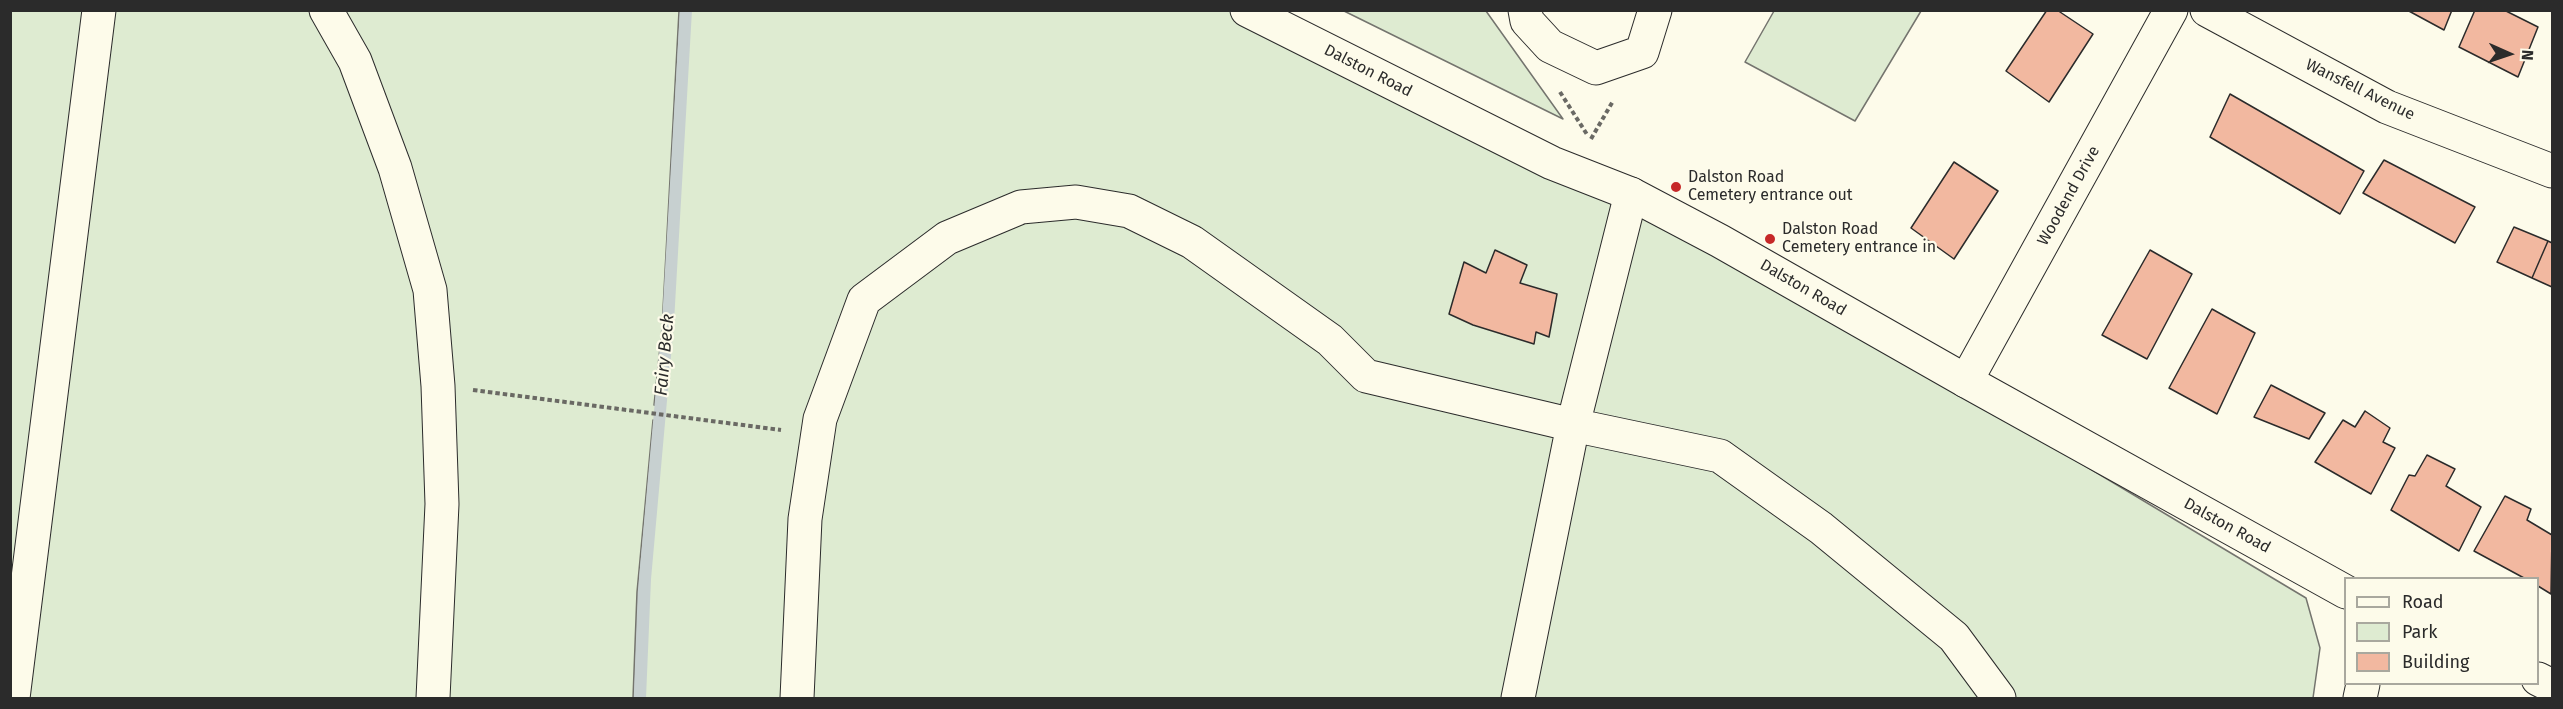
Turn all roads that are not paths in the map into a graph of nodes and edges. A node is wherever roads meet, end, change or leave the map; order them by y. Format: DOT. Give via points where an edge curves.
graph roads {
  1 [pos="99,10"];
  2 [pos="326,10"];
  3 [pos="1247,10"];
  4 [pos="1525,10"];
  5 [pos="1655,10"];
  6 [pos="2171,10"];
  7 [pos="2207,10"];
  8 [pos="2553,171"];
  9 [pos="1631,194"];
  10 [pos="1966,381"];
  11 [pos="1573,425"];
  12 [pos="2344,591"];
  13 [pos="2539,679"];
  14 [pos="2553,686"];
  15 [pos="13,699"];
  16 [pos="433,699"];
  17 [pos="796,699"];
  18 [pos="1518,699"];
  19 [pos="1999,699"];
  1 -- 15 [label="main road"];
  2 -- 16 [label="main road" via="355,60 395,168 430,290 442,504"];
  3 -- 9 [label="main road, Dalston Road" via="1552,163"];
  4 -- 5 [label="main road" via="1527,21 1550,46 1596,68 1642,52"];
  6 -- 10 [label="main road, Woodend Drive"];
  7 -- 8 [label="main road, Wansfell Avenue" via="2387,107"];
  9 -- 10 [label="main road, Dalston Road"];
  9 -- 11 [label="main road"];
  10 -- 12 [label="main road, Dalston Road"];
  11 -- 17 [label="main road" via="1366,376 1330,340 1192,242 1129,211 1076,201 1022,207 947,238 864,300 820,419 805,519"];
  11 -- 18 [label="main road"];
  11 -- 19 [label="main road" via="1720,456 1821,528 1954,637"];
  13 -- 14 [label="main road"];
}
